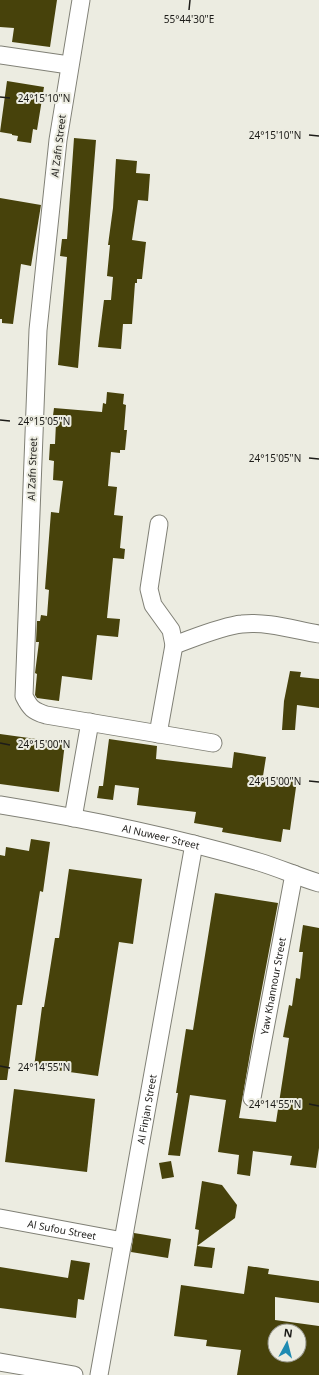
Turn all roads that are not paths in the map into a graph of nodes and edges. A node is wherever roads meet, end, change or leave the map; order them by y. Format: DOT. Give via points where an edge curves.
graph roads {
  1 [pos="81,0"];
  2 [pos="0,55"];
  3 [pos="69,65"];
  4 [pos="159,524"];
  5 [pos="319,634"];
  6 [pos="174,645"];
  7 [pos="90,722"];
  8 [pos="158,734"];
  9 [pos="213,743"];
  10 [pos="0,805"];
  11 [pos="73,818"];
  12 [pos="194,844"];
  13 [pos="294,874"];
  14 [pos="319,883"];
  15 [pos="252,1098"];
  16 [pos="0,1218"];
  17 [pos="123,1241"];
  18 [pos="0,1362"];
  19 [pos="74,1375"];
  20 [pos="99,1375"];
  1 -- 3 [label="street, Al Zafn Street"];
  2 -- 3 [label="street"];
  3 -- 7 [label="street, Al Zafn Street" via="58,140 38,330 23,686 28,706 36,712"];
  4 -- 6 [label="street" via="149,589 153,605 171,630"];
  5 -- 6 [label="street" via="254,623 241,624"];
  6 -- 8 [label="street"];
  7 -- 8 [label="street, Al Zafn Street"];
  7 -- 11 [label="street"];
  8 -- 9 [label="street, Al Zafn Street"];
  10 -- 11 [label="street, Al Nuweer Street"];
  11 -- 12 [label="street, Al Nuweer Street"];
  12 -- 13 [label="street, Al Nuweer Street"];
  12 -- 17 [label="street, Al Finjan Street"];
  13 -- 14 [label="street, Al Nuweer Street"];
  13 -- 15 [label="street, Yaw Khannour Street"];
  16 -- 17 [label="street, Al Sufou Street"];
  17 -- 20 [label="street, Al Finjan Street"];
  18 -- 19 [label="street"];
}
